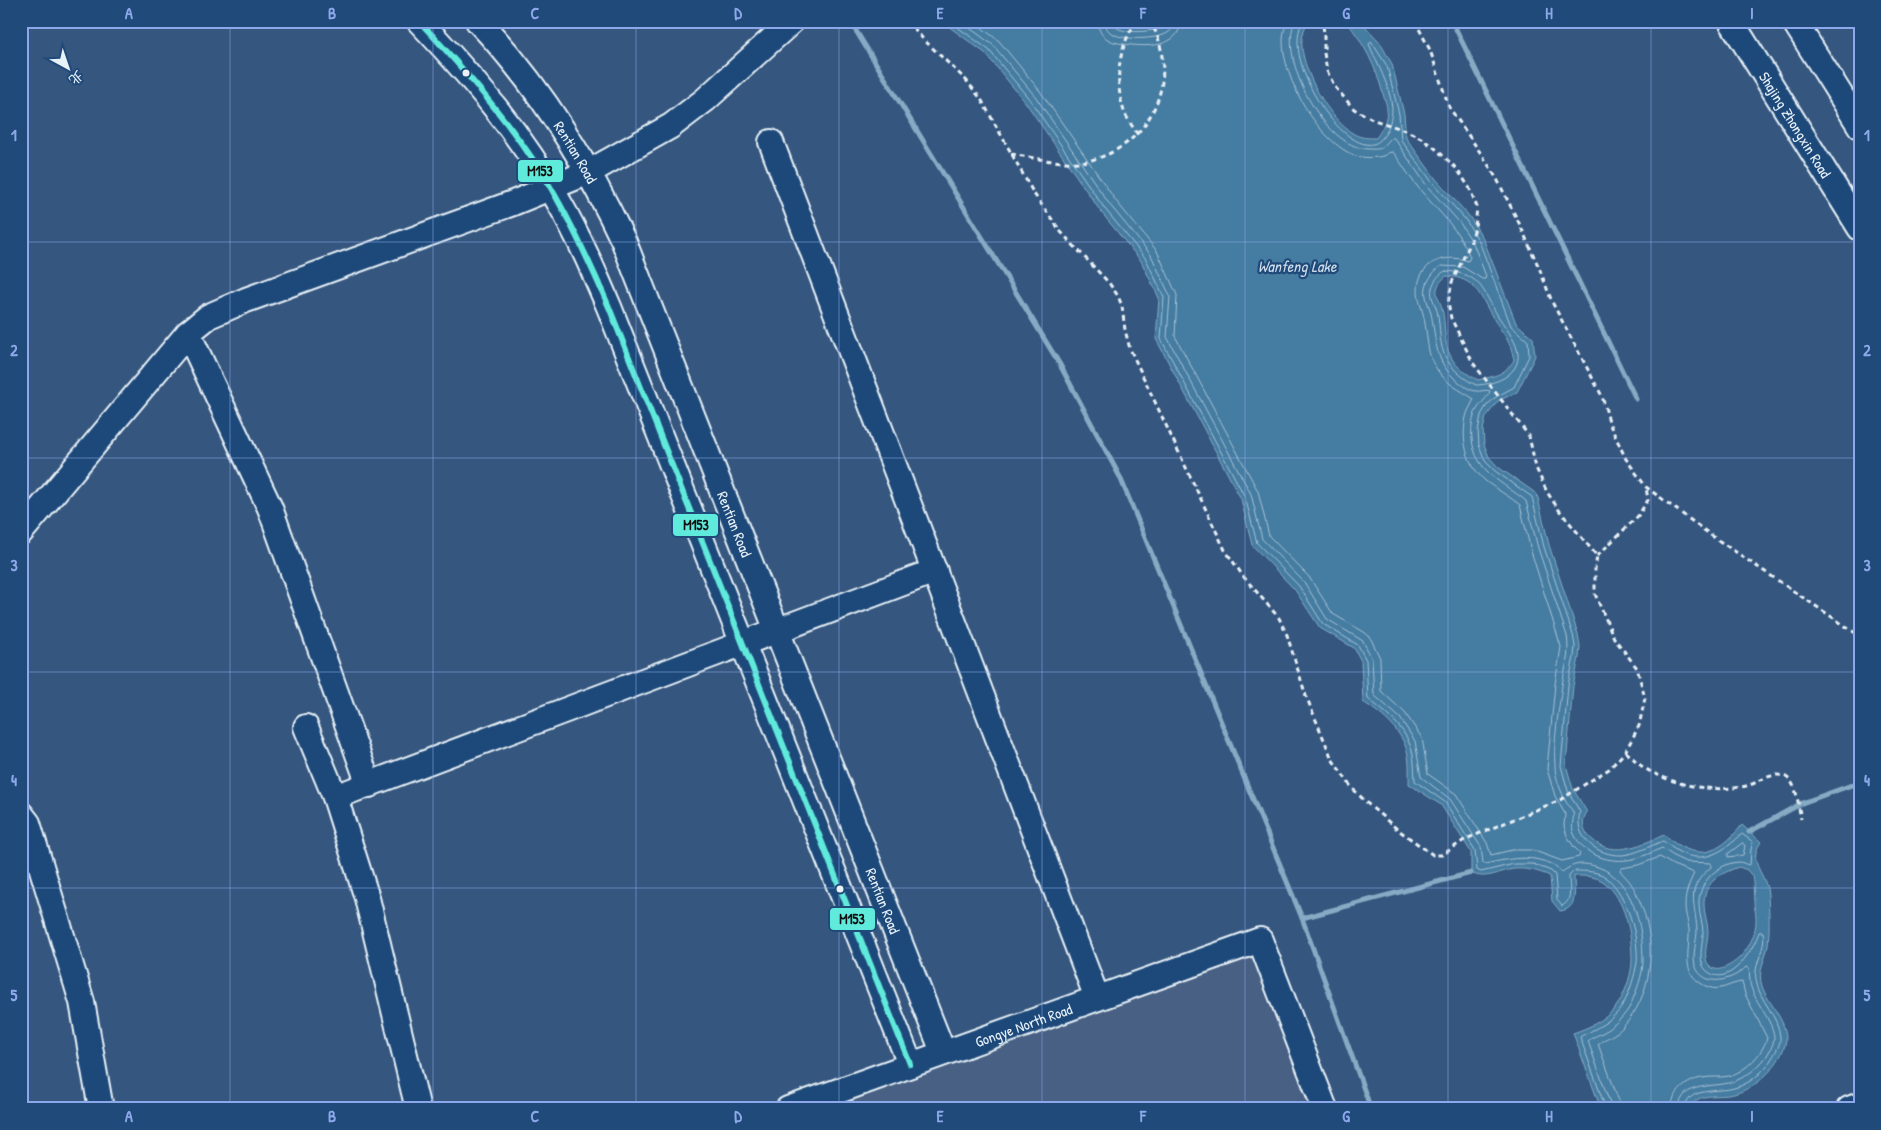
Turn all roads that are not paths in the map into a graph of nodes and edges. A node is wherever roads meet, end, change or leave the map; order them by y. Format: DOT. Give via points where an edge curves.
graph roads {
  1 [pos="419,21"];
  2 [pos="478,21"];
  3 [pos="792,21"];
  4 [pos="1731,21"];
  5 [pos="1794,21"];
  6 [pos="1860,126"];
  7 [pos="771,142"];
  8 [pos="589,172"];
  9 [pos="551,188"];
  10 [pos="1860,228"];
  11 [pos="188,333"];
  12 [pos="21,532"];
  13 [pos="935,571"];
  14 [pos="778,631"];
  15 [pos="743,644"];
  16 [pos="306,727"];
  17 [pos="369,785"];
  18 [pos="335,797"];
  19 [pos="21,814"];
  20 [pos="1097,998"];
  21 [pos="943,1052"];
  22 [pos="910,1064"];
  23 [pos="1860,1105"];
  24 [pos="101,1109"];
  25 [pos="418,1109"];
  26 [pos="788,1109"];
  27 [pos="1325,1109"];
  28 [pos="1850,1109"];
  1 -- 9 [label="street" via="498,111"];
  2 -- 8 [label="street, Rentian Road" via="531,83"];
  3 -- 8 [label="street" via="671,126"];
  4 -- 10 [label="street, Shajing Zhongxin Road"];
  5 -- 6 [label="street"];
  7 -- 13 [label="street"];
  8 -- 9 [label="street"];
  8 -- 14 [label="street, Rentian Road" via="642,286"];
  9 -- 11 [label="street" via="246,300 209,316"];
  9 -- 15 [label="street" via="585,251 609,307"];
  11 -- 12 [label="street"];
  11 -- 17 [label="street" via="270,508"];
  13 -- 14 [label="street"];
  13 -- 20 [label="street"];
  14 -- 15 [label="street"];
  14 -- 21 [label="street, Rentian Road"];
  15 -- 17 [label="street"];
  15 -- 22 [label="street"];
  16 -- 18 [label="street"];
  17 -- 18 [label="street"];
  18 -- 25 [label="street" via="367,898"];
  19 -- 24 [label="street" via="28,823 82,1002"];
  20 -- 21 [label="street, Gongye North Road"];
  20 -- 27 [label="street, Gongye North Road" via="1260,940"];
  21 -- 22 [label="street, Gongye North Road"];
  22 -- 26 [label="street, Gongye North Road"];
  23 -- 28 [label="street"];
}
